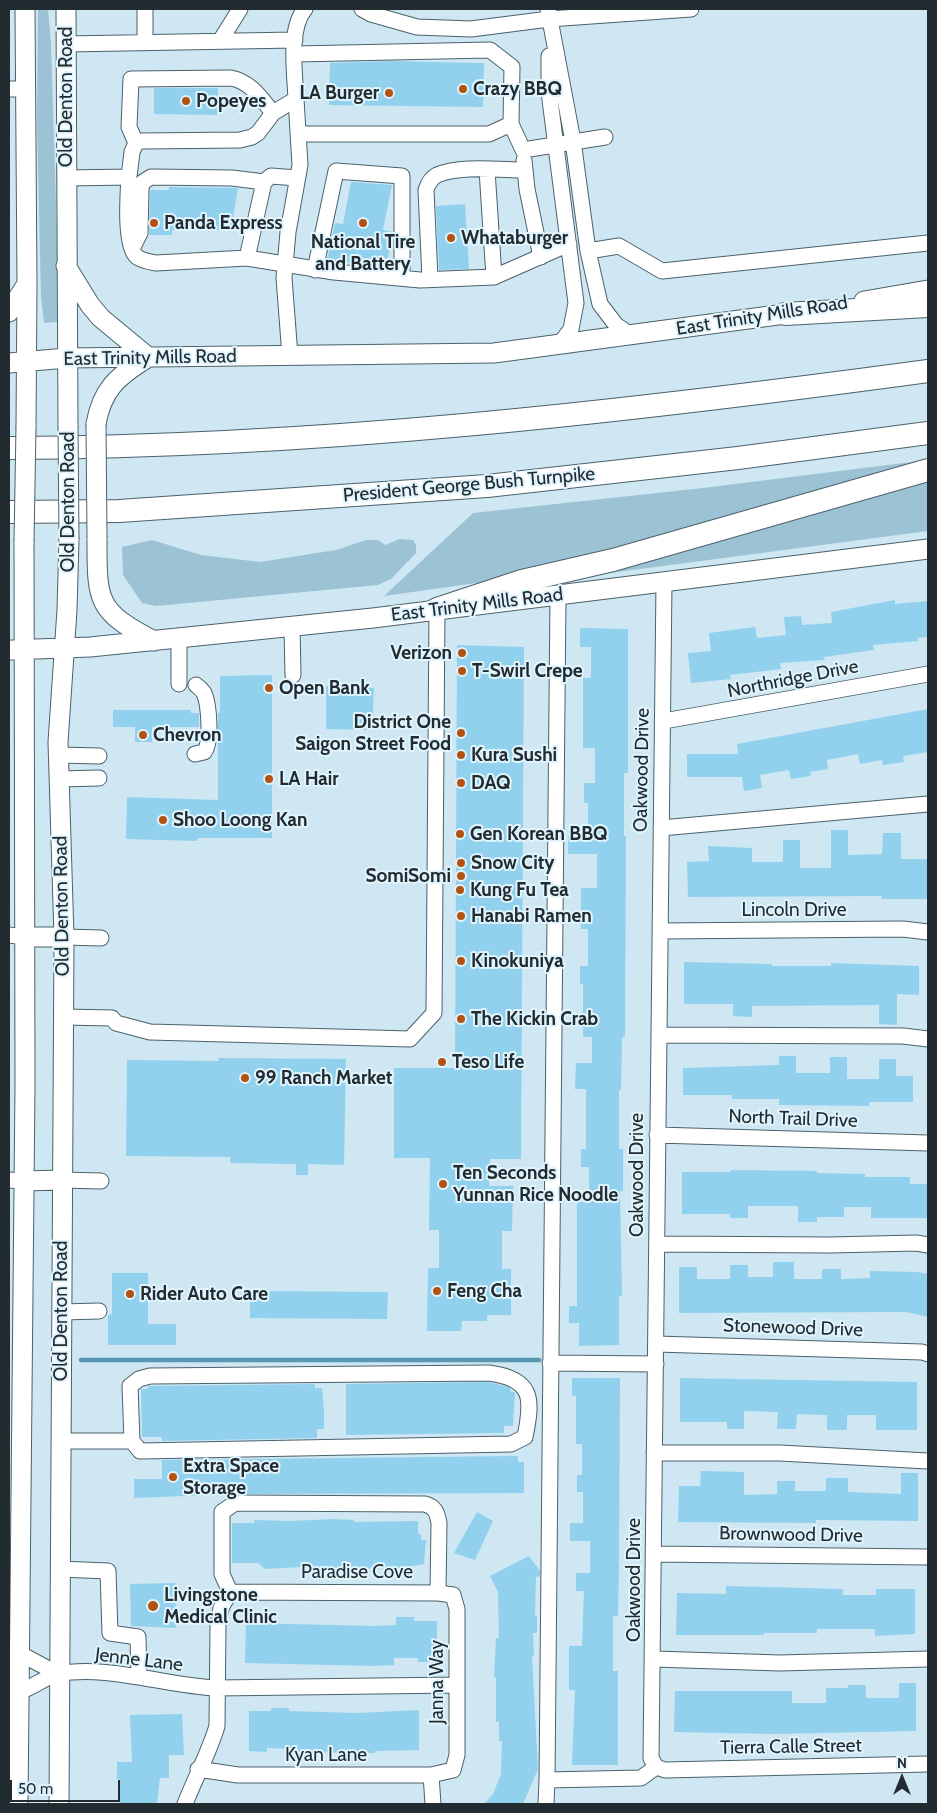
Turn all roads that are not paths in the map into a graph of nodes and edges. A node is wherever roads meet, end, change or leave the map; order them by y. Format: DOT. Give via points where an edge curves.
graph roads {
  1 [pos="24,9"];
  2 [pos="66,9"];
  3 [pos="145,9"];
  4 [pos="240,9"];
  5 [pos="304,9"];
  6 [pos="362,9"];
  7 [pos="691,9"];
  8 [pos="548,14"];
  9 [pos="220,41"];
  10 [pos="145,42"];
  11 [pos="66,44"];
  12 [pos="295,47"];
  13 [pos="17,89"];
  14 [pos="296,99"];
  15 [pos="273,113"];
  16 [pos="511,124"];
  17 [pos="298,134"];
  18 [pos="605,137"];
  19 [pos="573,141"];
  20 [pos="136,143"];
  21 [pos="557,144"];
  22 [pos="523,150"];
  23 [pos="487,170"];
  24 [pos="525,170"];
  25 [pos="129,177"];
  26 [pos="66,178"];
  27 [pos="297,178"];
  28 [pos="264,182"];
  29 [pos="928,243"];
  30 [pos="569,244"];
  31 [pos="132,249"];
  32 [pos="588,251"];
  33 [pos="540,257"];
  34 [pos="248,258"];
  35 [pos="65,265"];
  36 [pos="285,265"];
  37 [pos="315,270"];
  38 [pos="494,277"];
  39 [pos="402,278"];
  40 [pos="430,279"];
  41 [pos="27,284"];
  42 [pos="928,290"];
  43 [pos="928,306"];
  44 [pos="9,312"];
  45 [pos="785,314"];
  46 [pos="632,336"];
  47 [pos="560,346"];
  48 [pos="290,356"];
  49 [pos="148,357"];
  50 [pos="67,358"];
  51 [pos="18,362"];
  52 [pos="928,371"];
  53 [pos="928,433"];
  54 [pos="9,448"];
  55 [pos="928,470"];
  56 [pos="9,512"];
  57 [pos="928,548"];
  58 [pos="664,582"];
  59 [pos="558,595"];
  60 [pos="437,610"];
  61 [pos="292,627"];
  62 [pos="179,640"];
  63 [pos="154,642"];
  64 [pos="17,649"];
  65 [pos="64,649"];
  66 [pos="928,674"];
  67 [pos="293,675"];
  68 [pos="179,684"];
  69 [pos="196,685"];
  70 [pos="9,696"];
  71 [pos="664,721"];
  72 [pos="24,722"];
  73 [pos="195,754"];
  74 [pos="59,755"];
  75 [pos="99,756"];
  76 [pos="100,778"];
  77 [pos="59,779"];
  78 [pos="928,804"];
  79 [pos="661,828"];
  80 [pos="660,931"];
  81 [pos="928,932"];
  82 [pos="17,936"];
  83 [pos="64,937"];
  84 [pos="100,938"];
  85 [pos="63,1016"];
  86 [pos="659,1035"];
  87 [pos="928,1039"];
  88 [pos="657,1135"];
  89 [pos="928,1143"];
  90 [pos="16,1180"];
  91 [pos="62,1180"];
  92 [pos="100,1181"];
  93 [pos="657,1244"];
  94 [pos="928,1245"];
  95 [pos="15,1311"];
  96 [pos="99,1311"];
  97 [pos="62,1312"];
  98 [pos="656,1344"];
  99 [pos="928,1354"];
  100 [pos="550,1363"];
  101 [pos="656,1364"];
  102 [pos="15,1431"];
  103 [pos="60,1441"];
  104 [pos="132,1441"];
  105 [pos="654,1453"];
  106 [pos="928,1461"];
  107 [pos="654,1554"];
  108 [pos="928,1556"];
  109 [pos="59,1569"];
  110 [pos="230,1592"];
  111 [pos="438,1593"];
  112 [pos="453,1595"];
  113 [pos="14,1653"];
  114 [pos="654,1658"];
  115 [pos="928,1659"];
  116 [pos="58,1674"];
  117 [pos="139,1677"];
  118 [pos="457,1685"];
  119 [pos="216,1688"];
  120 [pos="14,1693"];
  121 [pos="928,1764"];
  122 [pos="656,1767"];
  123 [pos="198,1769"];
  124 [pos="453,1770"];
  125 [pos="432,1776"];
  126 [pos="547,1780"];
  127 [pos="18,1804"];
  128 [pos="59,1804"];
  129 [pos="185,1804"];
  130 [pos="433,1804"];
  131 [pos="546,1804"];
  1 -- 13 [label="main road, Old Denton Road"];
  2 -- 11 [label="main road, Old Denton Road"];
  3 -- 10 [label="street"];
  4 -- 9 [label="street"];
  5 -- 12 [label="street" via="298,17"];
  6 -- 8 [label="street" via="417,26 471,28"];
  7 -- 8 [label="street"];
  8 -- 19 [label="street"];
  8 -- 21 [label="street" via="549,92"];
  9 -- 10 [label="street"];
  9 -- 12 [label="street"];
  10 -- 11 [label="street"];
  11 -- 26 [label="main road, Old Denton Road"];
  12 -- 14 [label="street"];
  12 -- 16 [label="street" via="490,50 512,67"];
  13 -- 41 [label="main road, Old Denton Road"];
  14 -- 15 [label="street"];
  14 -- 17 [label="street"];
  15 -- 20 [label="street" via="252,137 240,140"];
  15 -- 20 [label="street" via="259,95 240,80 131,79 129,127"];
  16 -- 17 [label="street" via="489,134"];
  16 -- 22 [label="street"];
  17 -- 27 [label="street" via="300,164"];
  18 -- 19 [label="street"];
  19 -- 21 [label="street"];
  19 -- 32 [label="street"];
  20 -- 25 [label="street"];
  21 -- 22 [label="street"];
  21 -- 30 [label="street"];
  22 -- 24 [label="street"];
  23 -- 24 [label="street"];
  23 -- 38 [label="street"];
  23 -- 40 [label="street" via="456,170 437,175 430,181 426,190"];
  24 -- 33 [label="street"];
  25 -- 26 [label="street"];
  25 -- 31 [label="street"];
  26 -- 35 [label="main road, Old Denton Road"];
  27 -- 28 [label="street" via="271,176"];
  27 -- 36 [label="street"];
  28 -- 31 [label="street" via="232,178 151,177 143,182 141,188 140,233"];
  28 -- 34 [label="street"];
  29 -- 32 [label="street" via="662,271 619,246"];
  30 -- 33 [label="street"];
  30 -- 47 [label="street" via="576,312 571,329"];
  31 -- 34 [label="street" via="137,257 156,263"];
  32 -- 46 [label="street" via="603,311"];
  33 -- 38 [label="street"];
  34 -- 36 [label="street"];
  35 -- 49 [label="main road" via="101,318"];
  35 -- 50 [label="main road, Old Denton Road"];
  36 -- 37 [label="street"];
  36 -- 48 [label="street"];
  37 -- 39 [label="street"];
  37 -- 39 [label="street" via="336,171 402,176"];
  38 -- 40 [label="street"];
  39 -- 40 [label="street"];
  41 -- 44 [label="main road"];
  41 -- 51 [label="main road, Old Denton Road"];
  42 -- 45 [label="main road, East Trinity Mills Road"];
  43 -- 45 [label="highway"];
  45 -- 46 [label="main road, East Trinity Mills Road"];
  46 -- 47 [label="main road, East Trinity Mills Road"];
  47 -- 48 [label="main road, East Trinity Mills Road" via="494,353"];
  48 -- 49 [label="main road, East Trinity Mills Road"];
  49 -- 50 [label="main road, East Trinity Mills Road"];
  49 -- 63 [label="main road, bridge" via="123,373 99,406 96,424 97,585 105,606 126,627"];
  50 -- 51 [label="main road, East Trinity Mills Road"];
  50 -- 65 [label="main road, Old Denton Road, bridge" via="69,539"];
  51 -- 64 [label="main road, Old Denton Road, bridge" via="26,427 24,542"];
  52 -- 54 [label="highway" via="768,393 420,430 113,448"];
  53 -- 56 [label="highway, President George Bush Turnpike" via="487,486 119,511"];
  55 -- 60 [label="highway" via="613,560 522,581"];
  57 -- 58 [label="main road, East Trinity Mills Road"];
  58 -- 59 [label="main road, East Trinity Mills Road"];
  58 -- 71 [label="street, Oakwood Drive"];
  59 -- 60 [label="main road, East Trinity Mills Road"];
  59 -- 100 [label="street"];
  60 -- 61 [label="main road, East Trinity Mills Road"];
  60 -- 85 [label="street" via="434,1013 410,1038 150,1032 116,1023 112,1018"];
  61 -- 62 [label="main road, East Trinity Mills Road"];
  61 -- 67 [label="street"];
  62 -- 63 [label="main road, East Trinity Mills Road"];
  62 -- 68 [label="street"];
  63 -- 65 [label="main road, East Trinity Mills Road"];
  64 -- 65 [label="main road, East Trinity Mills Road"];
  64 -- 72 [label="main road, Old Denton Road"];
  65 -- 74 [label="main road, Old Denton Road"];
  66 -- 71 [label="street, Northridge Drive"];
  69 -- 73 [label="street" via="208,705 208,740 204,752"];
  70 -- 72 [label="main road"];
  71 -- 79 [label="street, Oakwood Drive"];
  72 -- 82 [label="main road, Old Denton Road"];
  74 -- 75 [label="street"];
  74 -- 77 [label="main road, Old Denton Road"];
  76 -- 77 [label="street"];
  77 -- 83 [label="main road, Old Denton Road"];
  78 -- 79 [label="street"];
  79 -- 80 [label="street, Oakwood Drive"];
  80 -- 81 [label="street, Lincoln Drive" via="903,929"];
  80 -- 86 [label="street, Oakwood Drive"];
  82 -- 83 [label="main road"];
  82 -- 90 [label="main road, Old Denton Road"];
  83 -- 84 [label="street"];
  83 -- 85 [label="main road, Old Denton Road"];
  85 -- 91 [label="main road, Old Denton Road"];
  86 -- 87 [label="street" via="903,1036"];
  86 -- 88 [label="street, Oakwood Drive"];
  88 -- 89 [label="street, North Trail Drive"];
  88 -- 93 [label="street, Oakwood Drive"];
  90 -- 91 [label="main road"];
  90 -- 95 [label="main road, Old Denton Road"];
  91 -- 92 [label="street"];
  91 -- 97 [label="main road, Old Denton Road"];
  93 -- 94 [label="street"];
  93 -- 98 [label="street, Oakwood Drive"];
  95 -- 102 [label="main road, Old Denton Road"];
  96 -- 97 [label="street"];
  97 -- 103 [label="main road, Old Denton Road"];
  98 -- 99 [label="street, Stonewood Drive"];
  98 -- 101 [label="street, Oakwood Drive"];
  100 -- 101 [label="street"];
  100 -- 126 [label="street"];
  101 -- 105 [label="street, Oakwood Drive"];
  102 -- 113 [label="main road, Old Denton Road"];
  103 -- 104 [label="street"];
  103 -- 109 [label="main road, Old Denton Road"];
  104 -- 104 [label="street" via="140,1451 511,1444 525,1437 528,1396 521,1383 508,1376 489,1373 150,1376 130,1386"];
  105 -- 106 [label="street" via="780,1453"];
  105 -- 107 [label="street, Oakwood Drive"];
  107 -- 108 [label="street, Brownwood Drive"];
  107 -- 114 [label="street, Oakwood Drive"];
  109 -- 116 [label="main road, Old Denton Road"];
  109 -- 117 [label="street" via="108,1571 109,1630 113,1635 140,1639"];
  110 -- 111 [label="street, Paradise Cove"];
  110 -- 111 [label="street" via="222,1574 222,1512 235,1503 244,1503 425,1504 433,1507 439,1522"];
  110 -- 119 [label="street" via="221,1608 218,1625"];
  111 -- 112 [label="street, Paradise Cove"];
  112 -- 118 [label="street, Janna Way" via="457,1609"];
  113 -- 116 [label="street"];
  113 -- 120 [label="main road, Old Denton Road"];
  114 -- 115 [label="street" via="780,1663"];
  114 -- 122 [label="street, Oakwood Drive" via="651,1758"];
  116 -- 117 [label="street, Jenne Lane" via="98,1672"];
  116 -- 120 [label="street"];
  116 -- 128 [label="main road, Old Denton Road"];
  117 -- 119 [label="street, Jenne Lane"];
  118 -- 119 [label="street, Jenne Lane"];
  118 -- 124 [label="street, Janna Way" via="457,1756"];
  119 -- 123 [label="street" via="217,1726"];
  120 -- 127 [label="main road, Old Denton Road"];
  121 -- 122 [label="street, Tierra Calle Street" via="665,1770"];
  122 -- 126 [label="street" via="641,1778"];
  123 -- 125 [label="street, Kyan Lane" via="238,1774"];
  123 -- 129 [label="street"];
  124 -- 125 [label="street, Kyan Lane"];
  125 -- 130 [label="street"];
  126 -- 131 [label="street"];
}
